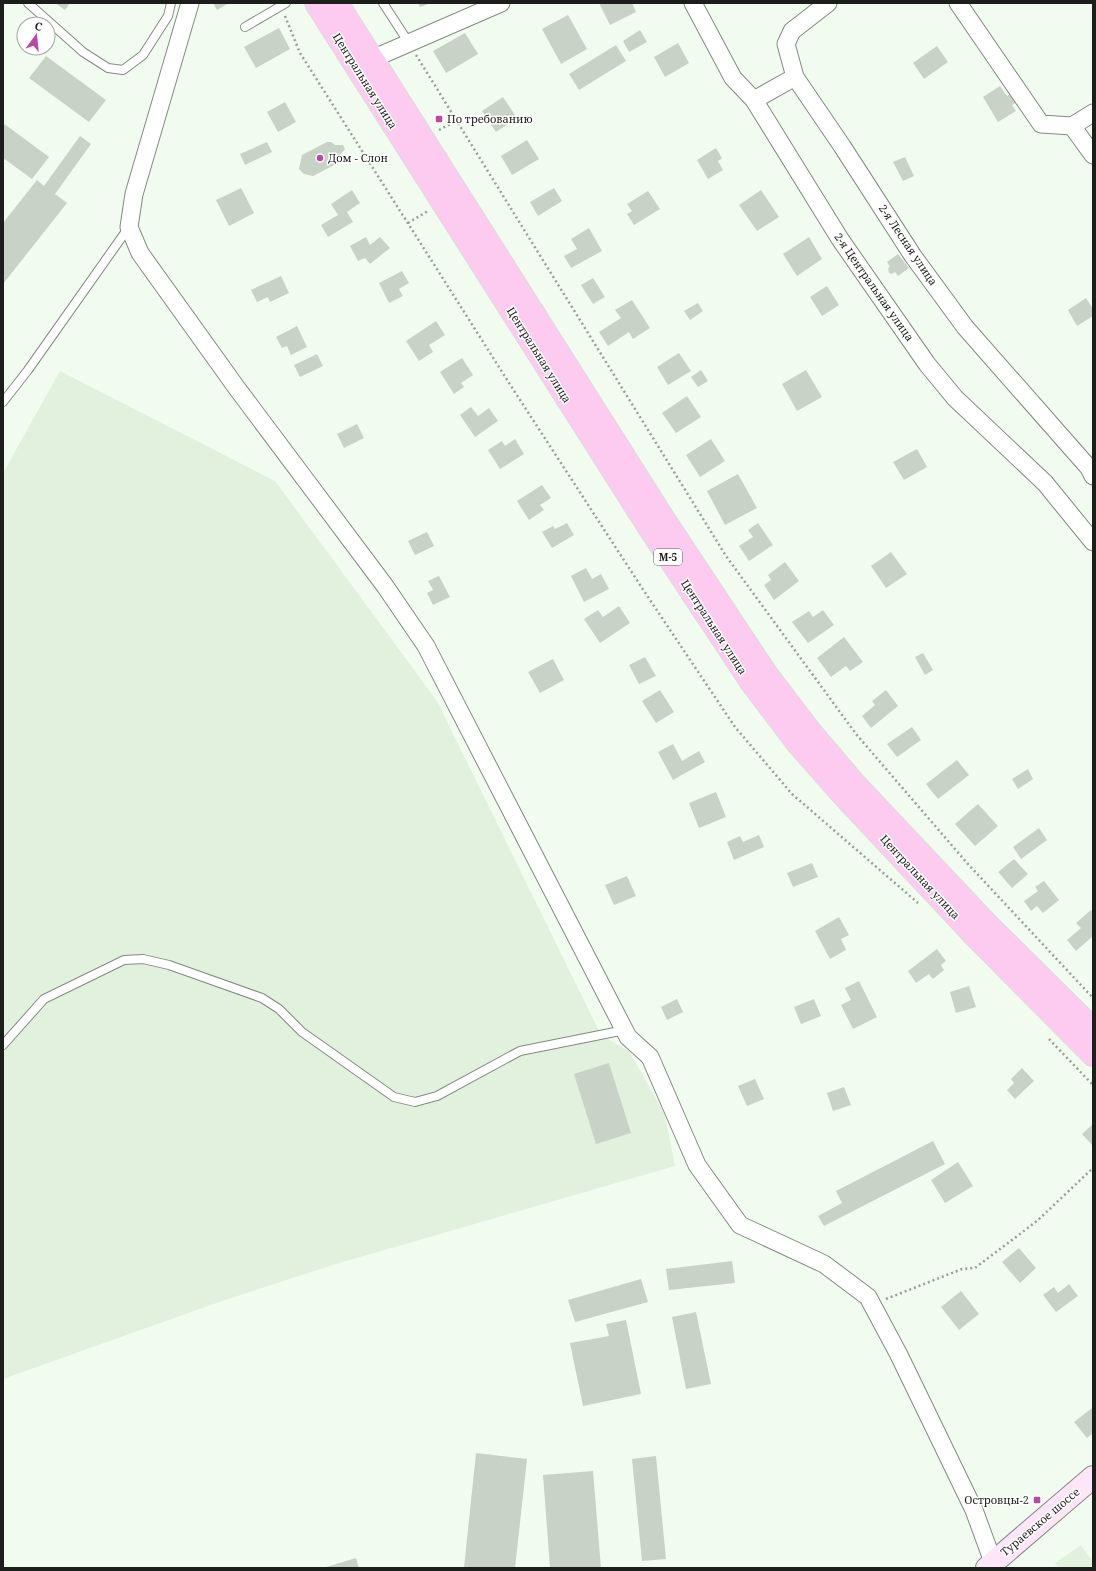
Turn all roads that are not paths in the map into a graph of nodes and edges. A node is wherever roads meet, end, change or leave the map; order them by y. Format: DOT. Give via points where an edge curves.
graph roads {
  1 [pos="28,3"];
  2 [pos="171,3"];
  3 [pos="190,3"];
  4 [pos="316,3"];
  5 [pos="337,3"];
  6 [pos="383,3"];
  7 [pos="501,3"];
  8 [pos="693,3"];
  9 [pos="828,3"];
  10 [pos="958,3"];
  11 [pos="282,4"];
  12 [pos="245,27"];
  13 [pos="409,43"];
  14 [pos="372,59"];
  15 [pos="795,77"];
  16 [pos="754,100"];
  17 [pos="1093,113"];
  18 [pos="1072,126"];
  19 [pos="1093,156"];
  20 [pos="129,228"];
  21 [pos="3,402"];
  22 [pos="1093,476"];
  23 [pos="1093,542"];
  24 [pos="1093,1029"];
  25 [pos="625,1030"];
  26 [pos="3,1045"];
  27 [pos="1093,1055"];
  28 [pos="1092,1481"];
  29 [pos="990,1565"];
  1 -- 2 [label="lane" via="83,52 108,68 123,70 143,55 168,16"];
  3 -- 20 [label="street" via="134,194"];
  4 -- 27 [label="main road, Центральная улица / М-5" via="650,529 751,682 798,744 842,795 975,936"];
  5 -- 14 [label="main road, Центральная улица / М-5"];
  6 -- 13 [label="lane"];
  7 -- 13 [label="street"];
  8 -- 16 [label="street, 2-я Центральная улица" via="733,78"];
  9 -- 15 [label="street, 2-я Лесная улица" via="792,31 786,44"];
  10 -- 18 [label="street" via="1041,124"];
  11 -- 12 [label="lane"];
  13 -- 14 [label="street"];
  14 -- 24 [label="main road, Центральная улица / М-5" via="665,521 765,672 809,730 860,789 986,923"];
  15 -- 16 [label="street"];
  15 -- 22 [label="street, 2-я Лесная улица" via="914,256 965,327 1089,468"];
  16 -- 23 [label="street, 2-я Центральная улица" via="840,239 927,364 955,398 1045,483"];
  17 -- 18 [label="street"];
  18 -- 19 [label="street"];
  20 -- 21 [label="lane"];
  20 -- 25 [label="street" via="140,253 236,387 385,586 426,646"];
  25 -- 26 [label="lane" via="520,1051 437,1096 415,1102 394,1097 302,1032 279,1009 262,998 143,959 124,960 44,999"];
  25 -- 29 [label="street" via="628,1037 650,1057 697,1165 740,1225 824,1264 868,1297 974,1510"];
  28 -- 29 [label="main road, Тураевское шоссе"];
}
